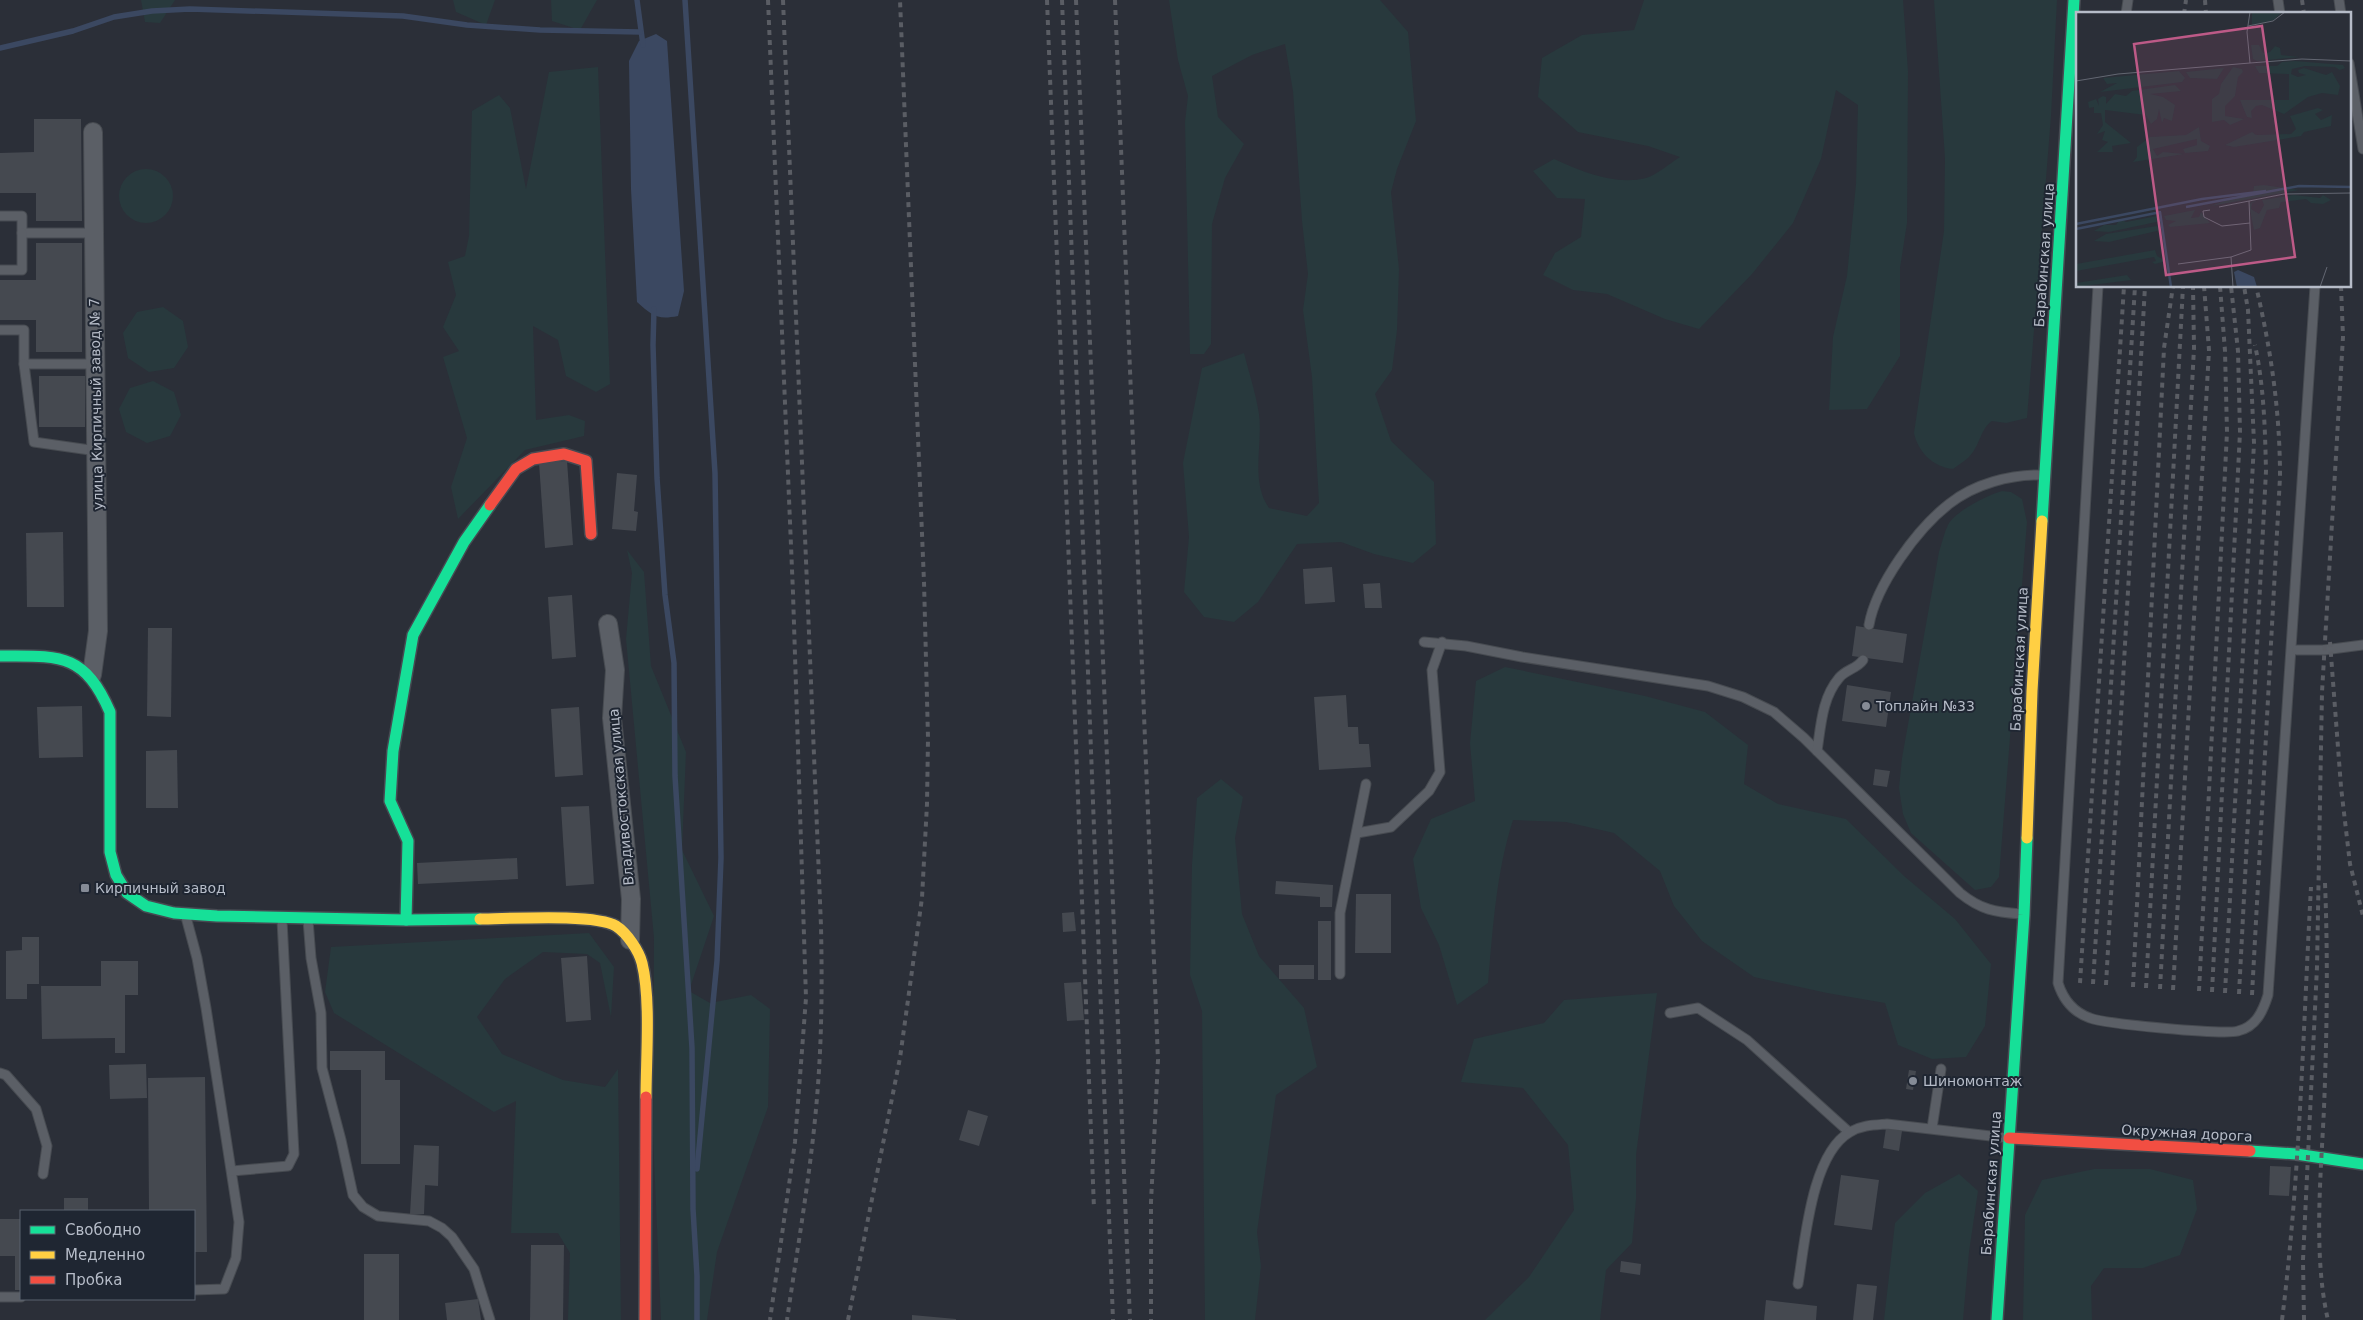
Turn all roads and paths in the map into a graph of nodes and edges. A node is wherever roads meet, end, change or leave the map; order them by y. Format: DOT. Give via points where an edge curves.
graph roads {
  1 [pos="2074,0"];
  2 [pos="2350,69"];
  3 [pos="93,132"];
  4 [pos="2363,149"];
  5 [pos="0,216"];
  6 [pos="22,233"];
  7 [pos="93,233"];
  8 [pos="0,270"];
  9 [pos="2098,288"];
  10 [pos="2315,288"];
  11 [pos="0,330"];
  12 [pos="24,364"];
  13 [pos="96,364"];
  14 [pos="97,451"];
  15 [pos="2045,476"];
  16 [pos="591,534"];
  17 [pos="608,624"];
  18 [pos="1869,625"];
  19 [pos="1424,642"];
  20 [pos="1442,642"];
  21 [pos="2363,645"];
  22 [pos="2297,650"];
  23 [pos="0,656"];
  24 [pos="1863,660"];
  25 [pos="92,675"];
  26 [pos="1817,751"];
  27 [pos="1366,784"];
  28 [pos="1357,833"];
  29 [pos="185,914"];
  30 [pos="2024,915"];
  31 [pos="282,917"];
  32 [pos="308,918"];
  33 [pos="406,920"];
  34 [pos="630,940"];
  35 [pos="1340,974"];
  36 [pos="1670,1013"];
  37 [pos="1941,1069"];
  38 [pos="0,1073"];
  39 [pos="1932,1128"];
  40 [pos="1849,1132"];
  41 [pos="2009,1138"];
  42 [pos="2363,1164"];
  43 [pos="232,1171"];
  44 [pos="43,1174"];
  45 [pos="1798,1284"];
  46 [pos="195,1290"];
  47 [pos="0,1297"];
  48 [pos="20,1297"];
  49 [pos="490,1320"];
  50 [pos="645,1320"];
  51 [pos="1996,1320"];
  1 -- 15 [label="street, Барабинская улица"];
  2 -- 4 [label="lane"];
  3 -- 7 [label="street, улица Кирпичный завод № 7"];
  5 -- 6 [label="lane" via="22,216"];
  6 -- 7 [label="lane"];
  6 -- 8 [label="lane" via="22,270"];
  7 -- 13 [label="street, улица Кирпичный завод № 7"];
  9 -- 10 [label="lane" via="2058,983 2062,997 2090,1018 2208,1032 2238,1031 2254,1023 2263,1011 2268,995"];
  11 -- 12 [label="lane" via="24,330"];
  12 -- 13 [label="lane"];
  12 -- 14 [label="lane" via="34,442"];
  13 -- 14 [label="street, улица Кирпичный завод № 7"];
  14 -- 25 [label="street, улица Кирпичный завод № 7" via="98,632"];
  15 -- 18 [label="lane" via="2006,477 1949,504 1900,559 1884,584"];
  15 -- 30 [label="street, Барабинская улица" via="2032,691"];
  16 -- 33 [label="street" via="586,461 564,454 533,459 516,470 464,542 413,635 393,751 390,801 408,841"];
  17 -- 34 [label="street, Владивостокская улица" via="615,670 612,718 631,899"];
  19 -- 20 [label="lane"];
  20 -- 26 [label="lane" via="1708,686 1743,697 1774,712"];
  20 -- 28 [label="lane" via="1432,670 1440,772 1429,791 1391,827"];
  21 -- 22 [label="lane"];
  23 -- 25 [label="street" via="48,656 71,661"];
  24 -- 26 [label="lane" via="1841,676 1829,691"];
  25 -- 29 [label="street" via="110,712 110,852 116,875 127,893 146,906"];
  26 -- 30 [label="lane" via="1975,905 1993,912"];
  27 -- 28 [label="lane"];
  28 -- 35 [label="lane" via="1340,913"];
  29 -- 31 [label="street"];
  29 -- 43 [label="lane" via="206,1008"];
  30 -- 41 [label="street, Барабинская улица"];
  31 -- 32 [label="street"];
  31 -- 43 [label="lane" via="294,1154 288,1166"];
  32 -- 33 [label="street"];
  32 -- 49 [label="lane" via="321,1013 322,1068 353,1195 378,1216 429,1221 452,1237 474,1269"];
  33 -- 34 [label="street" via="596,920 616,926"];
  34 -- 50 [label="street" via="642,962 646,994"];
  36 -- 40 [label="lane" via="1698,1008 1747,1040"];
  37 -- 39 [label="lane"];
  38 -- 44 [label="lane" via="6,1075 36,1109 46,1146"];
  39 -- 40 [label="lane" via="1888,1124 1868,1125"];
  39 -- 41 [label="lane"];
  40 -- 45 [label="lane" via="1828,1154 1816,1185"];
  41 -- 42 [label="street, Окружная дорога" via="2296,1154"];
  41 -- 51 [label="street, Барабинская улица"];
  43 -- 46 [label="lane" via="239,1222 236,1258 224,1289"];
  47 -- 48 [label="lane"];
}
